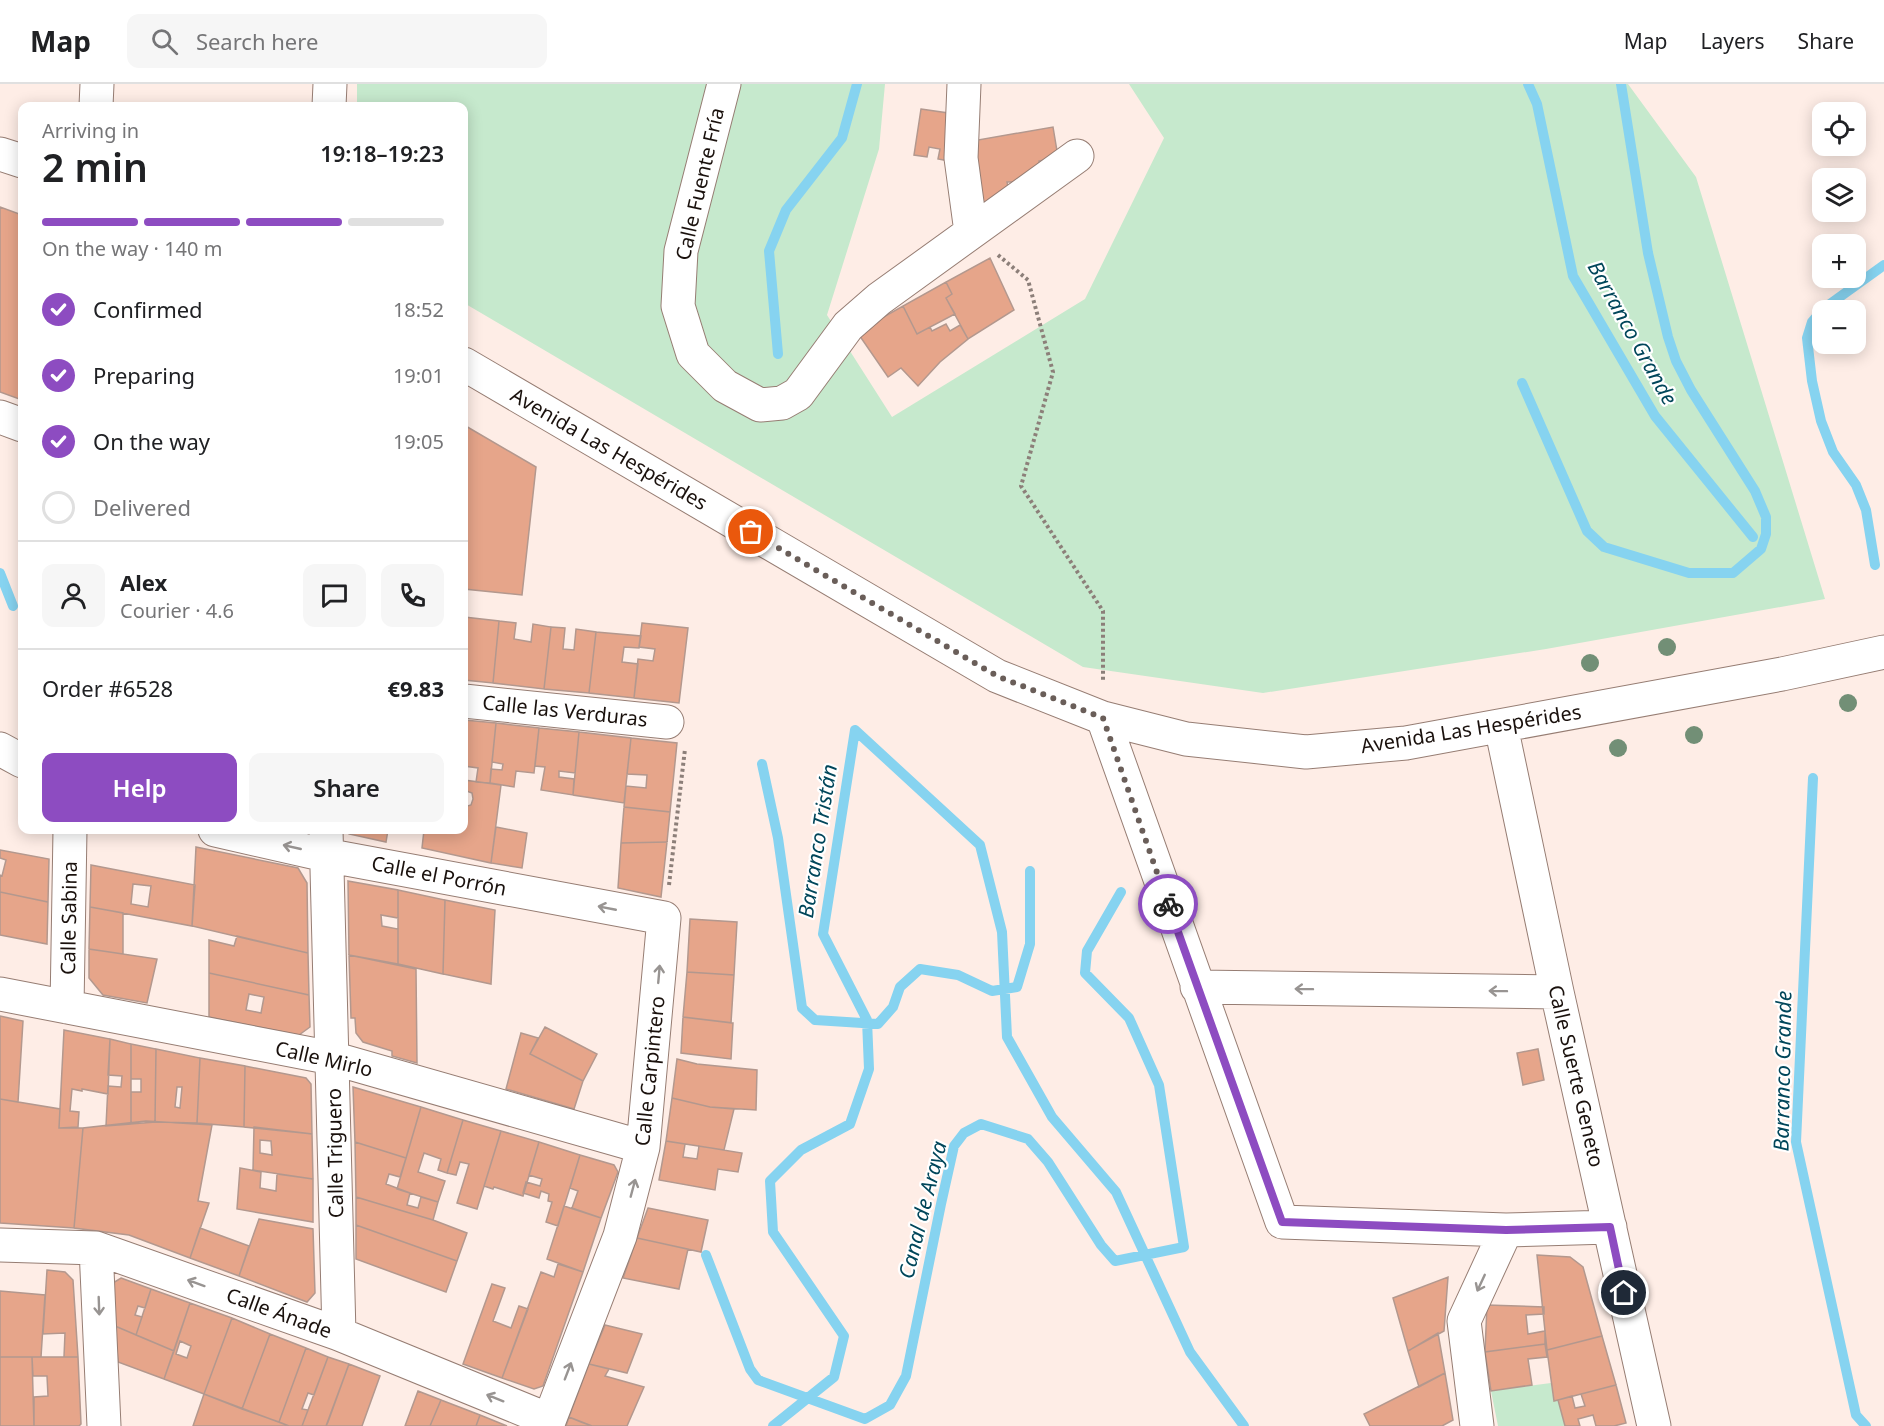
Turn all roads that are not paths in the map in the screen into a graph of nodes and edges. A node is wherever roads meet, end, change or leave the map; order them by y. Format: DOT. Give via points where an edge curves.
graph roads {
  1 [pos="97,84"];
  2 [pos="330,84"];
  3 [pos="724,84"];
  4 [pos="964,84"];
  5 [pos="96,102"];
  6 [pos="329,102"];
  7 [pos="0,154"];
  8 [pos="1077,156"];
  9 [pos="18,160"];
  10 [pos="971,232"];
  11 [pos="468,366"];
  12 [pos="0,417"];
  13 [pos="18,423"];
  14 [pos="1884,652"];
  15 [pos="468,701"];
  16 [pos="1103,718"];
  17 [pos="667,722"];
  18 [pos="1501,726"];
  19 [pos="0,749"];
  20 [pos="18,759"];
  21 [pos="70,834"];
  22 [pos="252,834"];
  23 [pos="326,842"];
  24 [pos="664,918"];
  25 [pos="1197,987"];
  26 [pos="1557,992"];
  27 [pos="0,994"];
  28 [pos="67,1007"];
  29 [pos="332,1058"];
  30 [pos="643,1147"];
  31 [pos="1610,1227"];
  32 [pos="1506,1230"];
  33 [pos="0,1245"];
  34 [pos="96,1248"];
  35 [pos="339,1334"];
  36 [pos="548,1423"];
  37 [pos="104,1426"];
  38 [pos="1477,1426"];
  39 [pos="1654,1426"];
  1 -- 5 [label="street"];
  2 -- 6 [label="street"];
  3 -- 10 [label="street, Calle Fuente Fría" via="681,251 678,306 693,354 725,386 760,405 782,403 798,394 848,326"];
  4 -- 10 [label="street" via="961,158"];
  7 -- 9 [label="street"];
  8 -- 10 [label="street, Calle Fuente Fría"];
  11 -- 16 [label="street, Avenida Las Hespérides" via="997,676"];
  12 -- 13 [label="street"];
  14 -- 18 [label="street, Avenida Las Hespérides"];
  15 -- 17 [label="street, Calle las Verduras"];
  16 -- 18 [label="street, Avenida Las Hespérides" via="1186,739 1306,752 1406,743"];
  16 -- 25 [label="street"];
  18 -- 26 [label="street, Calle Suerte Geneto"];
  19 -- 20 [label="street"];
  21 -- 28 [label="street, Calle Sabina"];
  23 -- 22 [label="street, Calle el Porrón, one-way"];
  24 -- 23 [label="street, Calle el Porrón, one-way"];
  23 -- 29 [label="street, Calle Triguero"];
  30 -- 24 [label="street, Calle Carpintero, one-way"];
  26 -- 25 [label="street, one-way"];
  25 -- 32 [label="street" via="1282,1222"];
  26 -- 31 [label="street, Calle Suerte Geneto"];
  27 -- 28 [label="street, Calle Mirlo"];
  28 -- 29 [label="street, Calle Mirlo"];
  29 -- 30 [label="street, Calle Mirlo"];
  29 -- 35 [label="street, Calle Triguero"];
  36 -- 30 [label="street, Calle Carpintero, one-way" via="620,1236"];
  31 -- 32 [label="street"];
  31 -- 39 [label="street, Calle Suerte Geneto"];
  32 -- 38 [label="street, one-way" via="1464,1321"];
  33 -- 34 [label="street, Calle Ánade"];
  35 -- 34 [label="street, Calle Ánade, one-way"];
  34 -- 37 [label="street, one-way"];
  36 -- 35 [label="street, Calle Ánade, one-way"];
}
